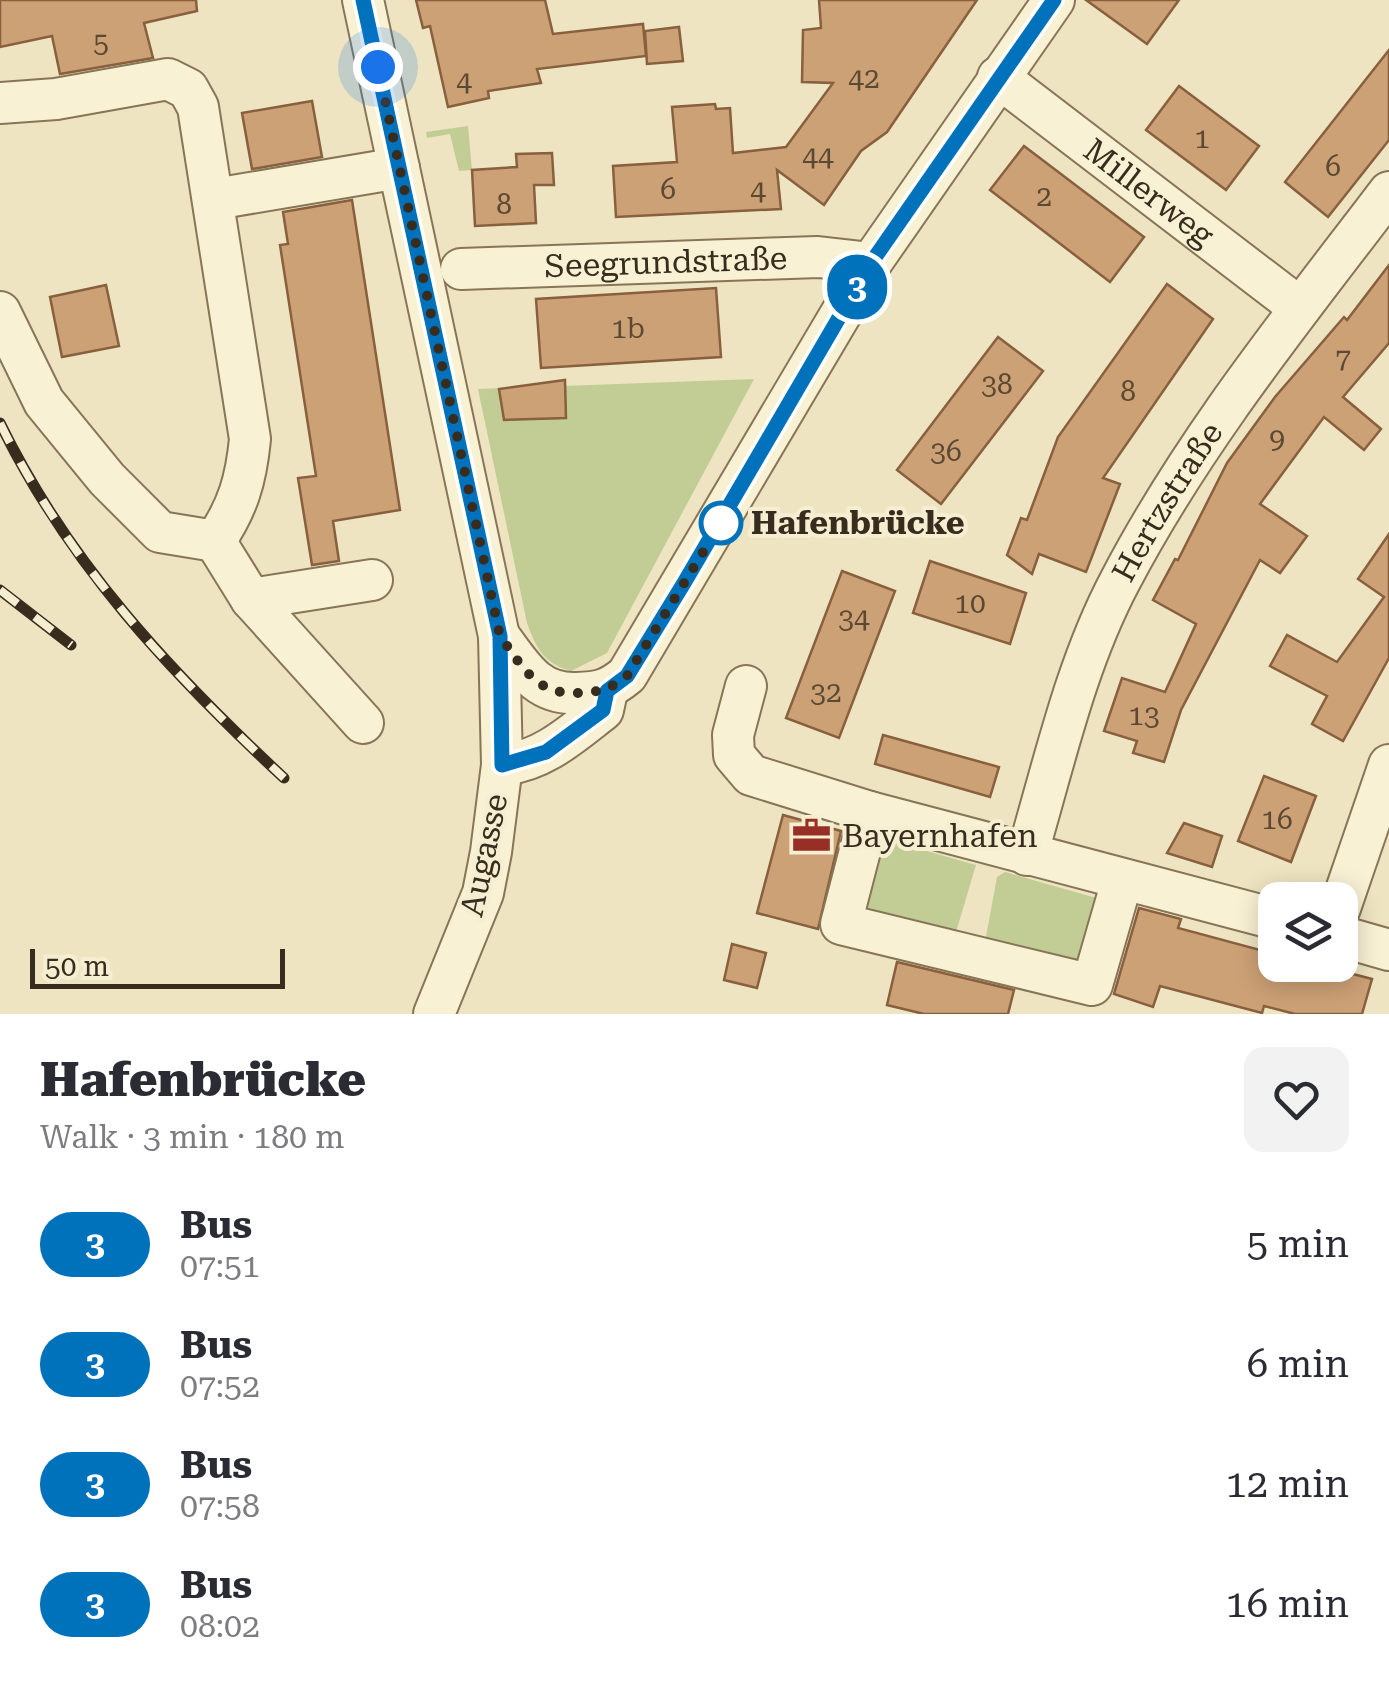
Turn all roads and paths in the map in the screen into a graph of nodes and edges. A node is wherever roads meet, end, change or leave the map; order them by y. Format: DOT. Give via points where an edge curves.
graph roads {
  1 [pos="363,0"];
  2 [pos="1054,0"];
  3 [pos="998,77"];
  4 [pos="0,103"];
  5 [pos="399,168"];
  6 [pos="1389,192"];
  7 [pos="215,200"];
  8 [pos="871,263"];
  9 [pos="461,270"];
  10 [pos="1300,308"];
  11 [pos="0,312"];
  12 [pos="214,541"];
  13 [pos="372,580"];
  14 [pos="251,598"];
  15 [pos="500,636"];
  16 [pos="746,686"];
  17 [pos="607,691"];
  18 [pos="362,723"];
  19 [pos="502,765"];
  20 [pos="1389,765"];
  21 [pos="870,812"];
  22 [pos="1027,855"];
  23 [pos="1122,881"];
  24 [pos="1349,882"];
  25 [pos="1258,915"];
  26 [pos="1358,941"];
  27 [pos="1389,950"];
  28 [pos="434,1014"];
  1 -- 5 [label="street"];
  2 -- 3 [label="street, Augasse"];
  3 -- 8 [label="street, Augasse"];
  3 -- 10 [label="street, Millerweg"];
  4 -- 7 [label="street" via="168,79 188,89 198,108"];
  5 -- 7 [label="street"];
  5 -- 15 [label="street"];
  6 -- 10 [label="street, Hertzstraße"];
  7 -- 12 [label="street" via="250,440 246,482"];
  8 -- 9 [label="street, Seegrundstraße" via="818,257"];
  8 -- 17 [label="street, Augasse" via="627,676"];
  10 -- 22 [label="street, Hertzstraße" via="1180,476 1118,584 1080,676"];
  11 -- 12 [label="street" via="44,402 107,479 160,532"];
  12 -- 14 [label="street"];
  13 -- 14 [label="street"];
  14 -- 18 [label="street"];
  15 -- 17 [label="street" via="544,690"];
  15 -- 19 [label="street"];
  16 -- 21 [label="street" via="733,735 741,766 773,784"];
  17 -- 19 [label="street, Augasse" via="603,710 562,741 531,760"];
  19 -- 28 [label="street, Augasse" via="482,892"];
  20 -- 24 [label="street"];
  21 -- 22 [label="street"];
  21 -- 23 [label="street" via="841,924 1092,986"];
  22 -- 23 [label="street"];
  23 -- 25 [label="street"];
  26 -- 27 [label="street"];
}
